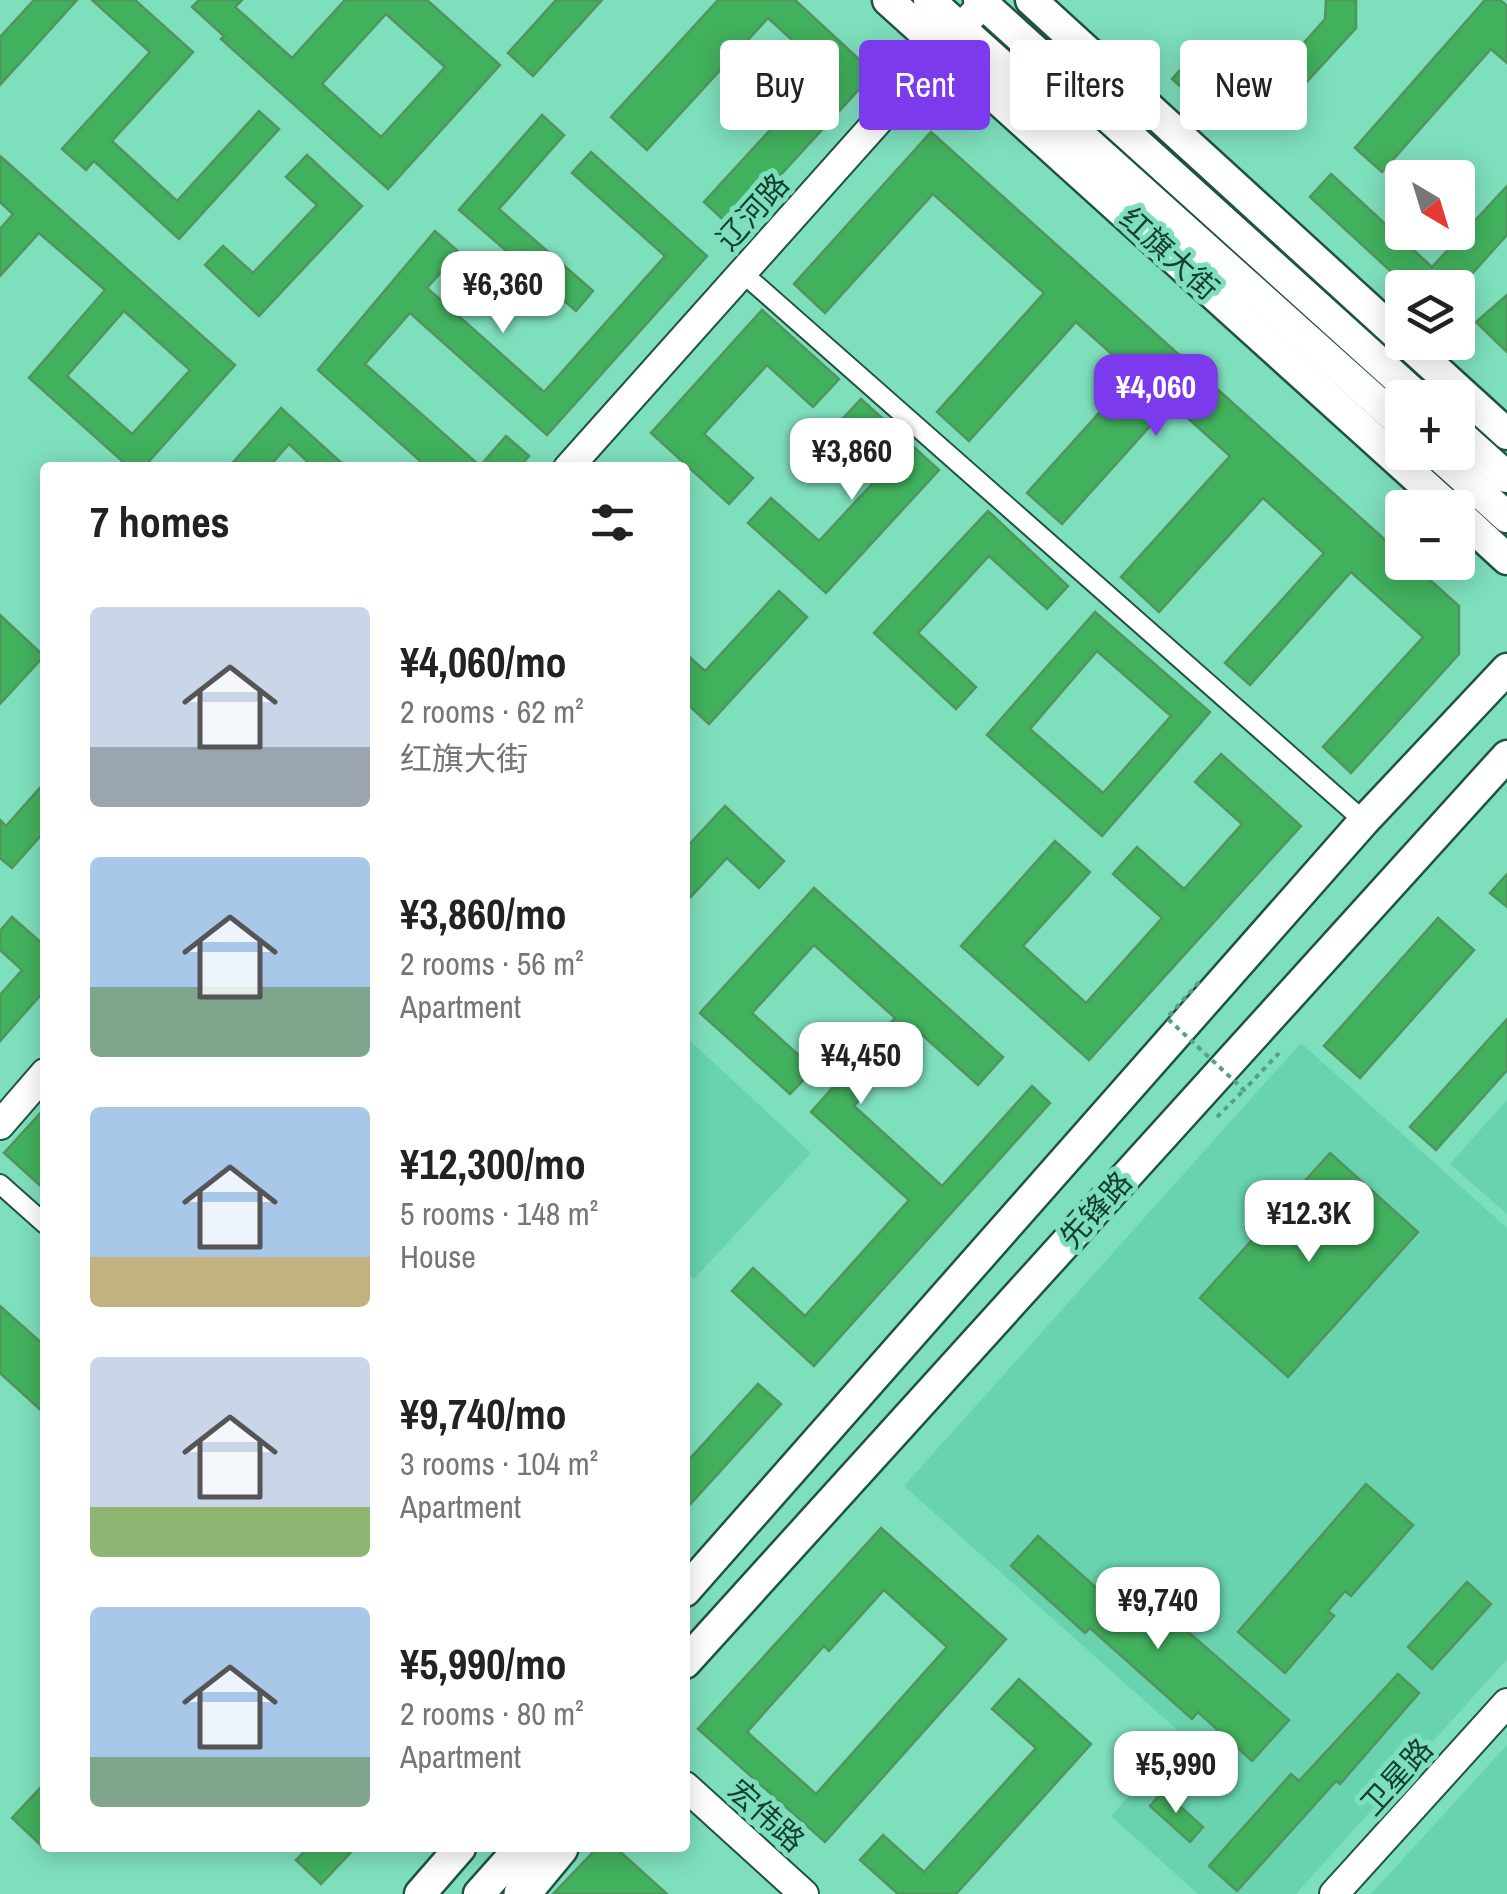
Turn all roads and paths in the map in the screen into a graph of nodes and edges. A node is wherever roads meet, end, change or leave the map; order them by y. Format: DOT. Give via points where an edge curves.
graph roads {
  1 [pos="888,0"];
  2 [pos="929,0"];
  3 [pos="1031,0"];
  4 [pos="989,3"];
  5 [pos="952,40"];
  6 [pos="955,40"];
  7 [pos="959,40"];
  8 [pos="990,71"];
  9 [pos="990,74"];
  10 [pos="877,130"];
  11 [pos="883,130"];
  12 [pos="754,283"];
  13 [pos="1385,324"];
  14 [pos="1425,360"];
  15 [pos="1399,380"];
  16 [pos="1385,409"];
  17 [pos="1507,434"];
  18 [pos="1475,448"];
  19 [pos="573,462"];
  20 [pos="592,462"];
  21 [pos="1455,470"];
  22 [pos="1507,477"];
  23 [pos="1431,490"];
  24 [pos="1507,517"];
  25 [pos="1475,530"];
  26 [pos="1507,559"];
  27 [pos="1507,669"];
  28 [pos="1507,756"];
  29 [pos="1364,821"];
  30 [pos="1199,982"];
  31 [pos="1279,1053"];
  32 [pos="40,1059"];
  33 [pos="40,1079"];
  34 [pos="1244,1090"];
  35 [pos="0,1103"];
  36 [pos="1217,1117"];
  37 [pos="0,1125"];
  38 [pos="0,1184"];
  39 [pos="40,1220"];
  40 [pos="690,1585"];
  41 [pos="690,1657"];
  42 [pos="1507,1703"];
  43 [pos="690,1791"];
  44 [pos="457,1852"];
  45 [pos="517,1852"];
  46 [pos="557,1852"];
  47 [pos="420,1894"];
  48 [pos="480,1894"];
  49 [pos="522,1894"];
  50 [pos="804,1894"];
  51 [pos="1334,1894"];
  1 -- 5 [label="main road, 红旗大街"];
  2 -- 6 [label="main road, 红旗大街"];
  3 -- 13 [label="main road"];
  4 -- 7 [label="main road, 辽河路"];
  4 -- 15 [label="main road, 红旗大街"];
  8 -- 16 [label="main road, 红旗大街"];
  9 -- 23 [label="main road, 红旗大街"];
  10 -- 19 [label="main road, 辽河路"];
  11 -- 12 [label="main road, 辽河路"];
  12 -- 20 [label="main road, 辽河路"];
  12 -- 29 [label="street"];
  14 -- 17 [label="main road"];
  18 -- 22 [label="main road"];
  21 -- 24 [label="main road"];
  25 -- 26 [label="main road"];
  27 -- 29 [label="main road"];
  28 -- 41 [label="main road, 先锋路"];
  29 -- 40 [label="main road"];
  30 -- 34 [label="path, bridge" via="1166,1018"];
  31 -- 34 [label="path, bridge"];
  32 -- 35 [label="main road"];
  33 -- 37 [label="main road"];
  34 -- 36 [label="path"];
  38 -- 39 [label="street"];
  42 -- 51 [label="main road, 卫星路"];
  43 -- 50 [label="main road, 宏伟路"];
  44 -- 47 [label="main road"];
  45 -- 48 [label="main road"];
  46 -- 49 [label="highway"];
}
